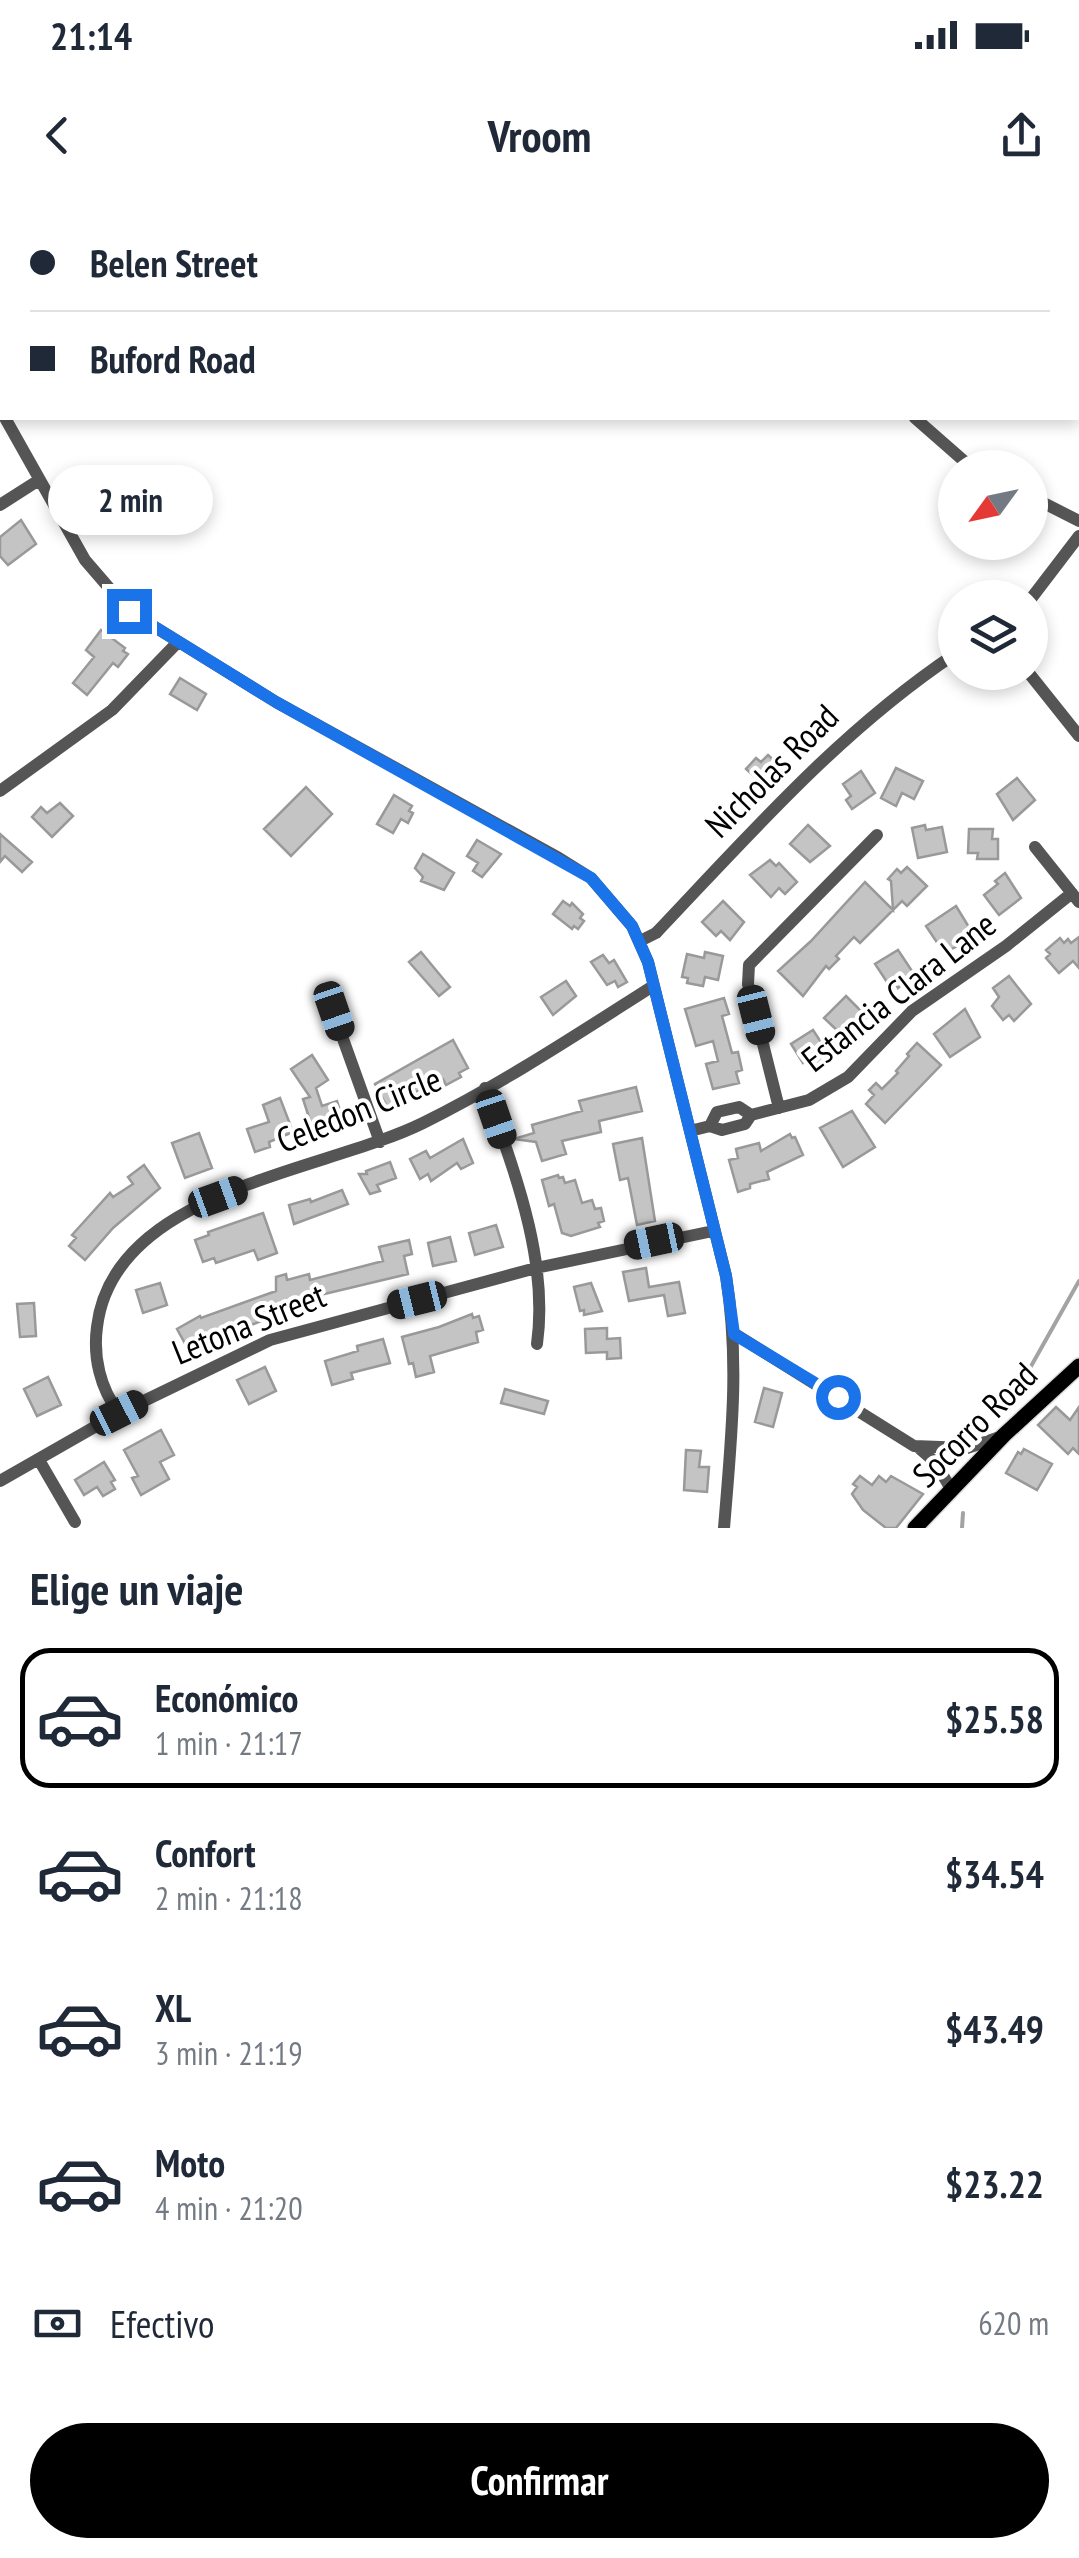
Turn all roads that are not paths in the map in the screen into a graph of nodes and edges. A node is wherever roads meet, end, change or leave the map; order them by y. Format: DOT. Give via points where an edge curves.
graph roads {
  1 [pos="6,420"];
  2 [pos="917,420"];
  3 [pos="951,450"];
  4 [pos="38,480"];
  5 [pos="1048,505"];
  6 [pos="0,506"];
  7 [pos="1079,521"];
  8 [pos="1079,536"];
  9 [pos="1045,580"];
  10 [pos="177,644"];
  11 [pos="938,665"];
  12 [pos="1042,690"];
  13 [pos="1079,736"];
  14 [pos="0,791"];
  15 [pos="876,835"];
  16 [pos="1035,847"];
  17 [pos="1075,897"];
  18 [pos="640,941"];
  19 [pos="653,986"];
  20 [pos="334,1011"];
  21 [pos="485,1088"];
  22 [pos="779,1108"];
  23 [pos="690,1130"];
  24 [pos="380,1142"];
  25 [pos="714,1230"];
  26 [pos="536,1268"];
  27 [pos="734,1334"];
  28 [pos="537,1344"];
  29 [pos="1079,1366"];
  30 [pos="119,1413"];
  31 [pos="1004,1436"];
  32 [pos="914,1446"];
  33 [pos="38,1460"];
  34 [pos="0,1481"];
  35 [pos="952,1488"];
  36 [pos="75,1522"];
  37 [pos="724,1528"];
  38 [pos="914,1528"];
  1 -- 4 [label="street"];
  2 -- 3 [label="street"];
  4 -- 6 [label="street"];
  4 -- 10 [label="street" via="107,588"];
  5 -- 7 [label="street"];
  8 -- 9 [label="street"];
  10 -- 14 [label="street" via="112,710"];
  10 -- 18 [label="street" via="575,868 607,893"];
  11 -- 18 [label="street, Nicholas Road" via="851,732 656,933"];
  12 -- 13 [label="street"];
  15 -- 22 [label="street" via="749,965"];
  16 -- 17 [label="street"];
  17 -- 22 [label="street, Estancia Clara Lane" via="912,1011 848,1077"];
  18 -- 19 [label="street"];
  19 -- 21 [label="street, Celedon Circle"];
  19 -- 23 [label="street"];
  20 -- 24 [label="street"];
  21 -- 24 [label="street, Celedon Circle"];
  21 -- 26 [label="street"];
  22 -- 23 [label="street, Estancia Clara Lane" via="751,1115 739,1107 717,1112 710,1126"];
  23 -- 25 [label="street"];
  24 -- 30 [label="street, Celedon Circle" via="218,1197 175,1218 137,1248 111,1280 95,1341 103,1384"];
  25 -- 26 [label="street, Letona Street"];
  25 -- 27 [label="street"];
  26 -- 28 [label="street"];
  26 -- 30 [label="street, Letona Street" via="270,1340"];
  27 -- 32 [label="street"];
  27 -- 37 [label="street"];
  29 -- 31 [label="main road, Socorro Road"];
  30 -- 33 [label="street, Letona Street"];
  31 -- 32 [label="street" via="967,1448"];
  31 -- 35 [label="main road, Socorro Road"];
  32 -- 35 [label="street"];
  33 -- 34 [label="street, Letona Street"];
  33 -- 36 [label="street"];
  35 -- 38 [label="main road, Socorro Road"];
}
